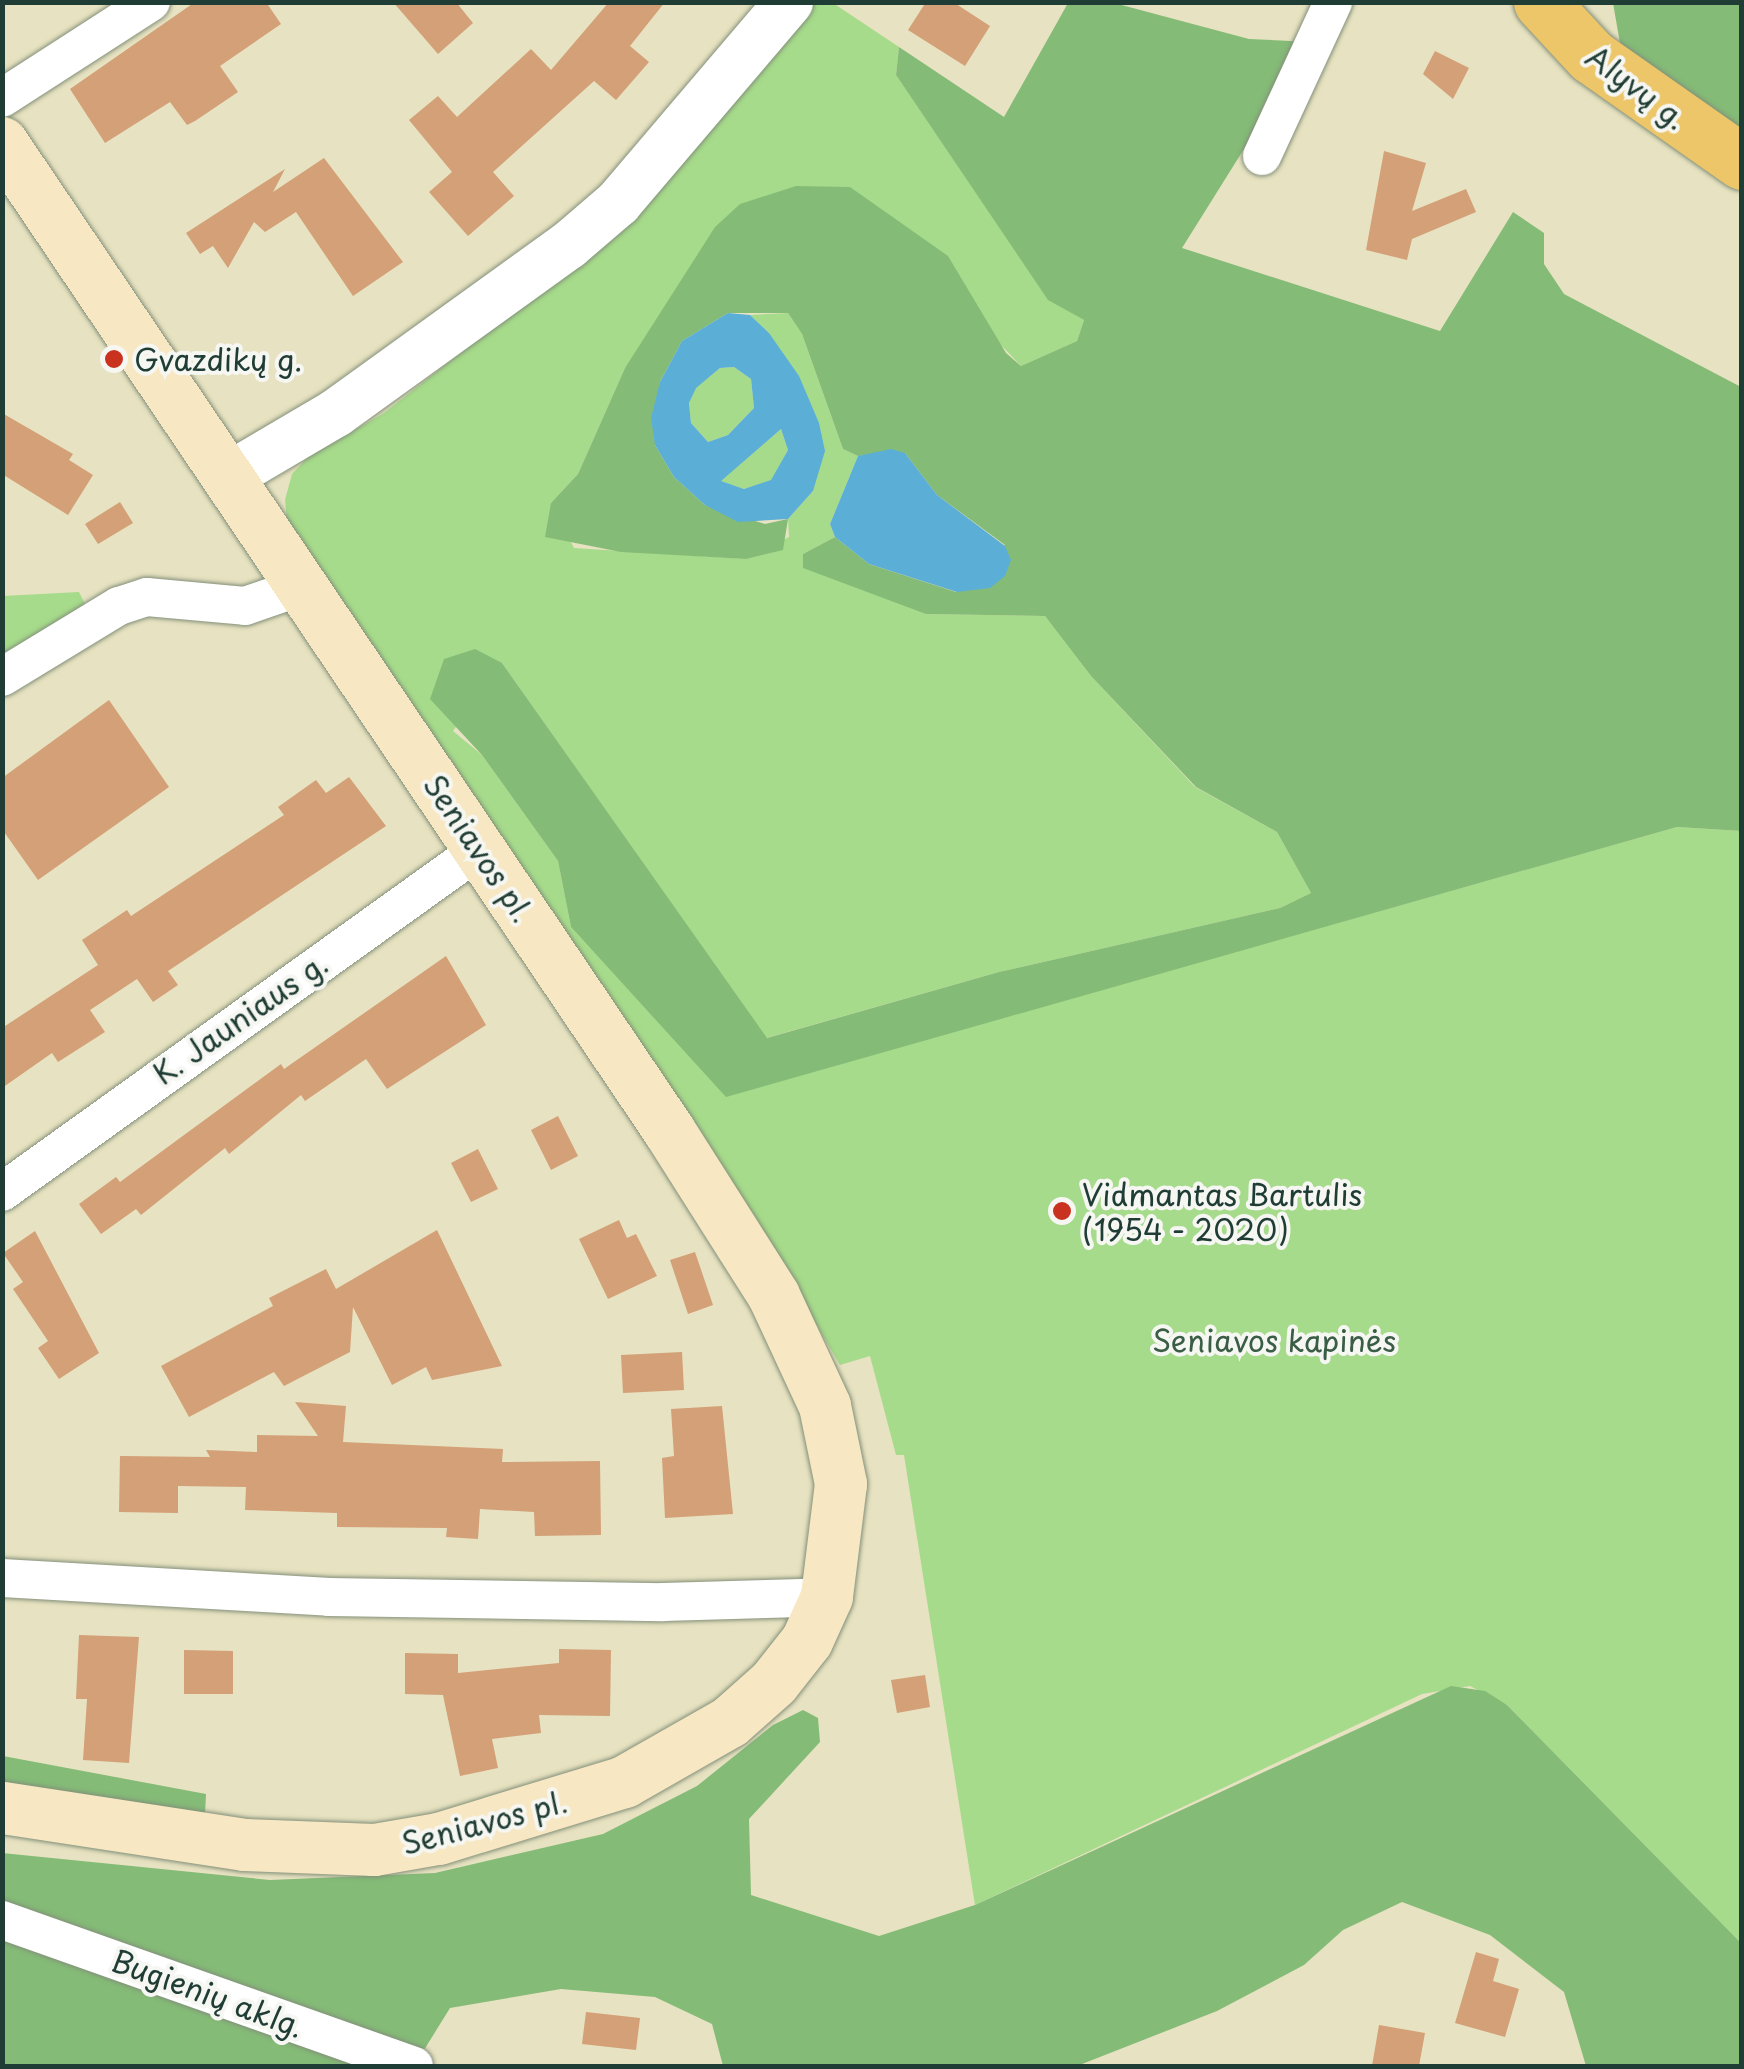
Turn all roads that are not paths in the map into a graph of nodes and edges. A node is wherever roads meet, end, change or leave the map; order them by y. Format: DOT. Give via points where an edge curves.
graph roads {
  1 [pos="151,2"];
  2 [pos="789,2"];
  3 [pos="1333,2"];
  4 [pos="1541,2"];
  5 [pos="2,98"];
  6 [pos="2,143"];
  7 [pos="1262,156"];
  8 [pos="1742,162"];
  9 [pos="229,476"];
  10 [pos="302,586"];
  11 [pos="2,678"];
  12 [pos="480,849"];
  13 [pos="2,1192"];
  14 [pos="2,1578"];
  15 [pos="827,1597"];
  16 [pos="2,1808"];
  17 [pos="2,1920"];
  18 [pos="414,2066"];
  1 -- 5 [label="street"];
  2 -- 9 [label="street" via="711,100 581,235 336,414"];
  3 -- 7 [label="street"];
  4 -- 8 [label="main road, Alyvų g." via="1592,56"];
  6 -- 9 [label="main road, Seniavos pl."];
  9 -- 10 [label="main road, Seniavos pl."];
  10 -- 11 [label="street" via="245,606 147,596 119,606"];
  10 -- 12 [label="main road, Seniavos pl."];
  12 -- 13 [label="street, K. Jauniaus g."];
  12 -- 15 [label="main road, Seniavos pl." via="670,1132 804,1352 825,1406 841,1484"];
  14 -- 15 [label="street" via="329,1597"];
  15 -- 16 [label="main road, Seniavos pl." via="807,1641 774,1683 684,1751 624,1782 438,1839 314,1852"];
  17 -- 18 [label="street, Bugienių aklg."];
}
